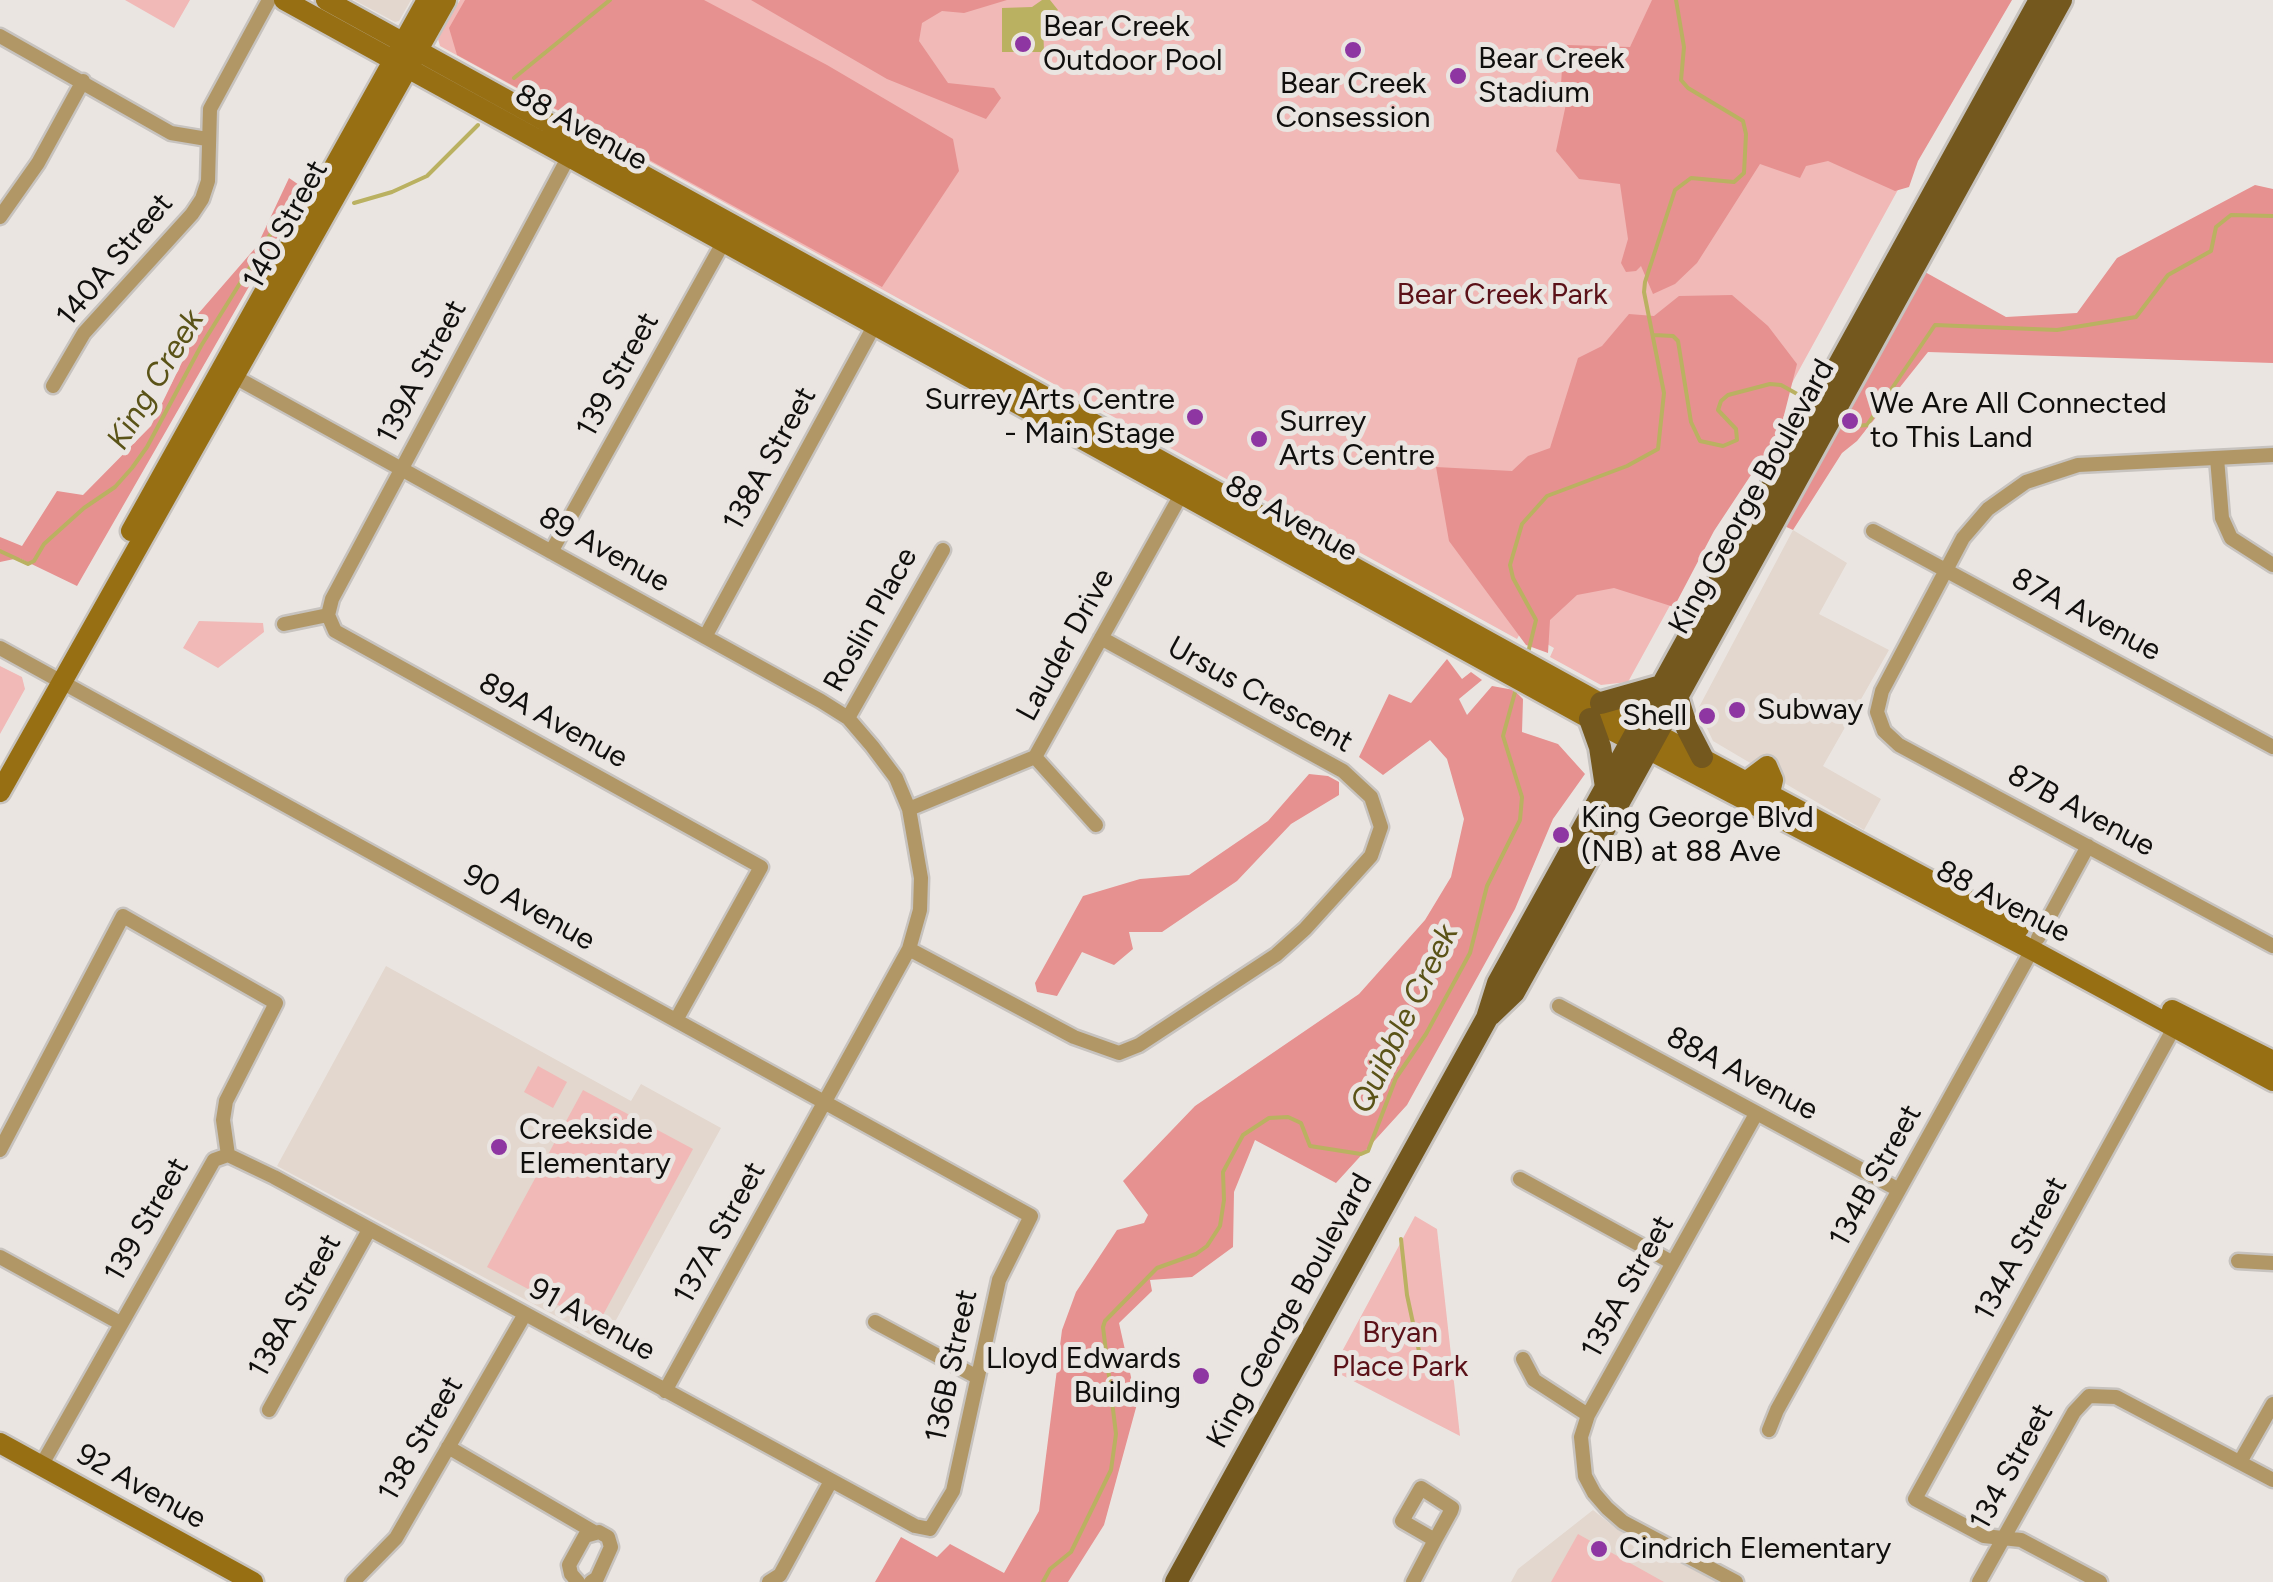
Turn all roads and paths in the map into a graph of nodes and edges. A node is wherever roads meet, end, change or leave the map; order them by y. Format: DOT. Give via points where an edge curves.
graph roads {
  1 [pos="269,0"];
  2 [pos="284,0"];
  3 [pos="326,0"];
  4 [pos="426,0"];
  5 [pos="446,0"];
  6 [pos="2040,0"];
  7 [pos="2061,0"];
  8 [pos="0,36"];
  9 [pos="406,55"];
  10 [pos="83,81"];
  11 [pos="207,138"];
  12 [pos="569,156"];
  13 [pos="0,217"];
  14 [pos="729,233"];
  15 [pos="880,316"];
  16 [pos="236,377"];
  17 [pos="1841,380"];
  18 [pos="53,386"];
  19 [pos="2273,455"];
  20 [pos="2216,458"];
  21 [pos="400,469"];
  22 [pos="1207,486"];
  23 [pos="1182,493"];
  24 [pos="1874,531"];
  25 [pos="942,550"];
  26 [pos="551,552"];
  27 [pos="2273,565"];
  28 [pos="1946,572"];
  29 [pos="328,616"];
  30 [pos="284,624"];
  31 [pos="705,638"];
  32 [pos="1102,638"];
  33 [pos="0,648"];
  34 [pos="1522,671"];
  35 [pos="56,679"];
  36 [pos="1669,691"];
  37 [pos="1595,711"];
  38 [pos="848,718"];
  39 [pos="1644,737"];
  40 [pos="2273,747"];
  41 [pos="1035,757"];
  42 [pos="1702,757"];
  43 [pos="0,770"];
  44 [pos="1606,787"];
  45 [pos="0,792"];
  46 [pos="909,809"];
  47 [pos="1096,825"];
  48 [pos="2088,846"];
  49 [pos="2035,944"];
  50 [pos="2273,946"];
  51 [pos="909,949"];
  52 [pos="1558,1006"];
  53 [pos="1488,1018"];
  54 [pos="676,1020"];
  55 [pos="2174,1026"];
  56 [pos="2273,1061"];
  57 [pos="2273,1082"];
  58 [pos="824,1102"];
  59 [pos="1756,1114"];
  60 [pos="0,1150"];
  61 [pos="228,1155"];
  62 [pos="1520,1179"];
  63 [pos="1899,1190"];
  64 [pos="1031,1216"];
  65 [pos="369,1230"];
  66 [pos="0,1257"];
  67 [pos="2238,1262"];
  68 [pos="1673,1263"];
  69 [pos="2273,1263"];
  70 [pos="525,1314"];
  71 [pos="120,1322"];
  72 [pos="875,1322"];
  73 [pos="1523,1358"];
  74 [pos="976,1378"];
  75 [pos="665,1391"];
  76 [pos="2273,1404"];
  77 [pos="270,1410"];
  78 [pos="1588,1416"];
  79 [pos="1769,1430"];
  80 [pos="0,1443"];
  81 [pos="448,1448"];
  82 [pos="2240,1462"];
  83 [pos="41,1466"];
  84 [pos="2273,1480"];
  85 [pos="831,1482"];
  86 [pos="930,1529"];
  87 [pos="594,1532"];
  88 [pos="2004,1538"];
  89 [pos="1435,1540"];
  90 [pos="253,1582"];
  91 [pos="353,1582"];
  92 [pos="578,1582"];
  93 [pos="591,1582"];
  94 [pos="768,1582"];
  95 [pos="1176,1582"];
  96 [pos="1413,1582"];
  97 [pos="1736,1582"];
  98 [pos="1980,1582"];
  99 [pos="2100,1582"];
  1 -- 11 [label="street, 140A Street" via="210,109"];
  2 -- 9 [label="main road, 88 Avenue"];
  3 -- 9 [label="main road, 88 Avenue"];
  4 -- 9 [label="main road, 140 Street"];
  5 -- 9 [label="main road, 140 Street"];
  6 -- 17 [label="main road, King George Boulevard"];
  7 -- 17 [label="main road, King George Boulevard"];
  8 -- 10 [label="street"];
  9 -- 12 [label="main road, 88 Avenue"];
  9 -- 14 [label="main road, 88 Avenue"];
  9 -- 16 [label="main road, 140 Street"];
  9 -- 35 [label="main road, 140 Street"];
  10 -- 11 [label="street" via="171,133"];
  10 -- 13 [label="street"];
  11 -- 18 [label="street, 140A Street" via="202,199 84,332"];
  12 -- 14 [label="main road, 88 Avenue"];
  12 -- 21 [label="street, 139A Street"];
  14 -- 15 [label="main road, 88 Avenue"];
  14 -- 26 [label="street, 139 Street"];
  15 -- 22 [label="main road, 88 Avenue"];
  15 -- 23 [label="main road, 88 Avenue"];
  15 -- 31 [label="street, 138A Street"];
  16 -- 21 [label="street, 89 Avenue"];
  16 -- 35 [label="main road, 140 Street"];
  17 -- 36 [label="main road, King George Boulevard"];
  19 -- 20 [label="street"];
  20 -- 27 [label="street" via="2222,518 2231,538"];
  20 -- 28 [label="street" via="2078,466 2026,482 1988,509"];
  21 -- 26 [label="street, 89 Avenue"];
  21 -- 29 [label="street, 139A Street"];
  22 -- 23 [label="main road"];
  22 -- 34 [label="main road, 88 Avenue"];
  23 -- 32 [label="street, Lauder Drive"];
  23 -- 34 [label="main road, 88 Avenue"];
  24 -- 28 [label="street, 87A Avenue"];
  25 -- 38 [label="street, Roslin Place"];
  26 -- 31 [label="street, 89 Avenue"];
  28 -- 40 [label="street, 87A Avenue"];
  28 -- 48 [label="street, 87B Avenue" via="1882,691 1877,712 1884,731 1899,746"];
  29 -- 30 [label="street"];
  29 -- 54 [label="street, 89A Avenue" via="335,631 760,867"];
  31 -- 38 [label="street, 89 Avenue"];
  32 -- 41 [label="street, Lauder Drive"];
  32 -- 51 [label="street, Ursus Crescent" via="1343,772 1371,797 1381,827 1371,856 1276,955 1119,1052 1074,1037"];
  33 -- 35 [label="street, 90 Avenue"];
  34 -- 37 [label="main road, 88 Avenue"];
  35 -- 43 [label="main road, 140 Street"];
  35 -- 45 [label="main road, 140 Street"];
  35 -- 54 [label="street, 90 Avenue"];
  36 -- 37 [label="main road"];
  36 -- 39 [label="main road, King George Boulevard"];
  36 -- 42 [label="main road"];
  37 -- 39 [label="main road, 88 Avenue"];
  37 -- 44 [label="main road"];
  38 -- 46 [label="street, 89 Avenue" via="896,778"];
  39 -- 42 [label="main road, 88 Avenue"];
  39 -- 44 [label="main road, King George Boulevard"];
  39 -- 49 [label="main road, 88 Avenue"];
  39 -- 53 [label="main road, King George Boulevard" via="1514,992"];
  41 -- 46 [label="street, Lauder Drive"];
  41 -- 47 [label="street"];
  42 -- 49 [label="main road, 88 Avenue" via="1747,781 1768,766 1770,794"];
  44 -- 53 [label="main road, King George Boulevard" via="1498,983"];
  46 -- 51 [label="street, 89 Avenue" via="921,878"];
  48 -- 49 [label="street, 134B Street"];
  48 -- 50 [label="street, 87B Avenue"];
  49 -- 55 [label="main road, 88 Avenue"];
  49 -- 56 [label="main road, 88 Avenue"];
  49 -- 63 [label="street, 134B Street"];
  51 -- 58 [label="street, 137A Street"];
  52 -- 59 [label="street, 88A Avenue"];
  53 -- 95 [label="main road, King George Boulevard"];
  54 -- 58 [label="street, 90 Avenue"];
  55 -- 57 [label="main road, 88 Avenue"];
  55 -- 88 [label="street, 134A Street" via="1915,1498 1984,1536"];
  58 -- 64 [label="street, 90 Avenue"];
  58 -- 75 [label="street, 137A Street"];
  59 -- 63 [label="street, 88A Avenue"];
  59 -- 68 [label="street, 135A Street"];
  60 -- 61 [label="street, 139 Street" via="124,916 276,1003 226,1101"];
  61 -- 65 [label="street, 91 Avenue"];
  61 -- 71 [label="street, 139 Street" via="214,1160"];
  62 -- 68 [label="street"];
  63 -- 79 [label="street, 134B Street"];
  64 -- 74 [label="street, 136B Street" via="999,1280"];
  65 -- 70 [label="street, 91 Avenue"];
  65 -- 77 [label="street, 138A Street"];
  66 -- 71 [label="street"];
  67 -- 69 [label="street"];
  68 -- 78 [label="street, 135A Street"];
  70 -- 75 [label="street, 91 Avenue"];
  70 -- 81 [label="street, 138 Street"];
  71 -- 83 [label="street, 139 Street"];
  72 -- 74 [label="street"];
  73 -- 78 [label="street" via="1534,1380"];
  74 -- 86 [label="street, 136B Street" via="952,1490"];
  75 -- 85 [label="street, 91 Avenue"];
  76 -- 82 [label="street"];
  78 -- 97 [label="street, 135A Street" via="1582,1457 1594,1493 1623,1522"];
  80 -- 83 [label="main road, 92 Avenue"];
  81 -- 87 [label="street"];
  81 -- 91 [label="street, 138 Street" via="396,1538"];
  82 -- 84 [label="street"];
  82 -- 88 [label="street, 134 Street" via="2116,1397 2089,1396"];
  83 -- 90 [label="main road, 92 Avenue"];
  85 -- 86 [label="street, 91 Avenue"];
  85 -- 94 [label="street" via="780,1575"];
  87 -- 92 [label="street" via="582,1539 569,1565"];
  87 -- 93 [label="street" via="608,1537 611,1547"];
  88 -- 98 [label="street, 134 Street"];
  88 -- 99 [label="street" via="2021,1540"];
  89 -- 96 [label="street"];
}
